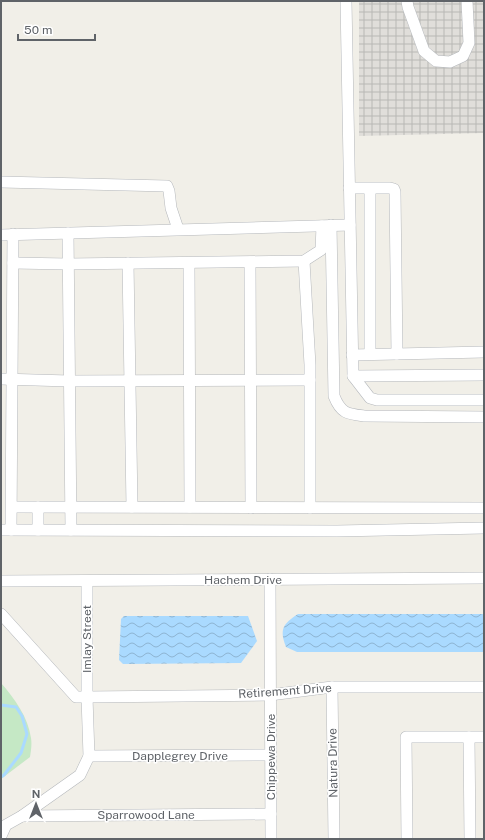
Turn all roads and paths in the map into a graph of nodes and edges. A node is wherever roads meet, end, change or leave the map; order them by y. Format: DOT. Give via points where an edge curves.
graph roads {
  1 [pos="346,1"];
  2 [pos="408,1"];
  3 [pos="467,1"];
  4 [pos="1,182"];
  5 [pos="350,188"];
  6 [pos="370,189"];
  7 [pos="350,225"];
  8 [pos="327,226"];
  9 [pos="178,229"];
  10 [pos="68,233"];
  11 [pos="13,234"];
  12 [pos="1,235"];
  13 [pos="304,261"];
  14 [pos="250,262"];
  15 [pos="13,263"];
  16 [pos="128,263"];
  17 [pos="188,263"];
  18 [pos="68,264"];
  19 [pos="484,352"];
  20 [pos="370,354"];
  21 [pos="397,354"];
  22 [pos="352,355"];
  23 [pos="484,375"];
  24 [pos="353,376"];
  25 [pos="7,380"];
  26 [pos="130,380"];
  27 [pos="189,380"];
  28 [pos="250,380"];
  29 [pos="310,380"];
  30 [pos="69,381"];
  31 [pos="484,400"];
  32 [pos="484,417"];
  33 [pos="12,507"];
  34 [pos="38,507"];
  35 [pos="70,507"];
  36 [pos="132,508"];
  37 [pos="190,508"];
  38 [pos="251,508"];
  39 [pos="310,508"];
  40 [pos="484,508"];
  41 [pos="484,528"];
  42 [pos="6,530"];
  43 [pos="38,530"];
  44 [pos="71,530"];
  45 [pos="484,578"];
  46 [pos="270,579"];
  47 [pos="87,580"];
  48 [pos="1,581"];
  49 [pos="1,614"];
  50 [pos="484,687"];
  51 [pos="332,688"];
  52 [pos="270,695"];
  53 [pos="87,697"];
  54 [pos="469,737"];
  55 [pos="484,737"];
  56 [pos="271,755"];
  57 [pos="89,756"];
  58 [pos="271,814"];
  59 [pos="22,816"];
  60 [pos="1,836"];
  61 [pos="271,839"];
  62 [pos="334,839"];
  63 [pos="407,839"];
  64 [pos="470,839"];
  1 -- 5 [label="street"];
  2 -- 3 [label="street" via="424,51 436,61 450,62 463,56 469,43"];
  4 -- 9 [label="street" via="167,186"];
  5 -- 6 [label="street"];
  5 -- 7 [label="street"];
  6 -- 20 [label="street"];
  6 -- 21 [label="street" via="390,188 395,192"];
  7 -- 8 [label="street"];
  7 -- 22 [label="street"];
  8 -- 9 [label="street"];
  8 -- 13 [label="street" via="321,250"];
  8 -- 32 [label="street" via="334,396 338,407 349,414 365,416"];
  9 -- 10 [label="street"];
  10 -- 11 [label="street"];
  10 -- 18 [label="street"];
  11 -- 12 [label="street"];
  11 -- 15 [label="street"];
  13 -- 14 [label="street"];
  13 -- 29 [label="street"];
  14 -- 17 [label="street"];
  14 -- 28 [label="street"];
  15 -- 18 [label="street"];
  15 -- 25 [label="street"];
  16 -- 17 [label="street"];
  16 -- 18 [label="street"];
  16 -- 26 [label="street"];
  17 -- 27 [label="street"];
  18 -- 30 [label="street"];
  19 -- 21 [label="street"];
  20 -- 21 [label="street"];
  20 -- 22 [label="street"];
  22 -- 24 [label="street"];
  23 -- 24 [label="street"];
  24 -- 31 [label="street" via="370,398 377,400"];
  25 -- 30 [label="street"];
  25 -- 33 [label="street"];
  26 -- 27 [label="street"];
  26 -- 30 [label="street"];
  26 -- 36 [label="street"];
  27 -- 28 [label="street"];
  27 -- 37 [label="street"];
  28 -- 29 [label="street"];
  28 -- 38 [label="street"];
  29 -- 39 [label="street"];
  30 -- 35 [label="street"];
  33 -- 34 [label="street"];
  33 -- 42 [label="street"];
  34 -- 35 [label="street"];
  34 -- 43 [label="street"];
  35 -- 36 [label="street"];
  35 -- 44 [label="street"];
  36 -- 37 [label="street"];
  37 -- 38 [label="street"];
  38 -- 39 [label="street"];
  39 -- 40 [label="street"];
  41 -- 44 [label="street" via="337,531"];
  42 -- 43 [label="street"];
  43 -- 44 [label="street"];
  45 -- 46 [label="street, Hachem Drive"];
  46 -- 47 [label="street, Hachem Drive"];
  46 -- 52 [label="street, Chippewa Drive"];
  47 -- 48 [label="street, Hachem Drive"];
  47 -- 53 [label="street, Imlay Street"];
  49 -- 53 [label="street" via="76,697"];
  50 -- 51 [label="street, Retirement Drive"];
  51 -- 52 [label="street, Retirement Drive"];
  51 -- 62 [label="street, Natura Drive"];
  52 -- 53 [label="street, Retirement Drive"];
  52 -- 56 [label="street, Chippewa Drive"];
  53 -- 57 [label="street, Imlay Street"];
  54 -- 55 [label="street"];
  54 -- 63 [label="street" via="406,737"];
  54 -- 64 [label="street"];
  56 -- 57 [label="street, Dapplegrey Drive"];
  56 -- 58 [label="street, Chippewa Drive"];
  57 -- 59 [label="street" via="80,775"];
  58 -- 59 [label="street, Sparrowood Lane"];
  58 -- 61 [label="street, Chippewa Drive"];
  59 -- 60 [label="street" via="6,825"];
}
